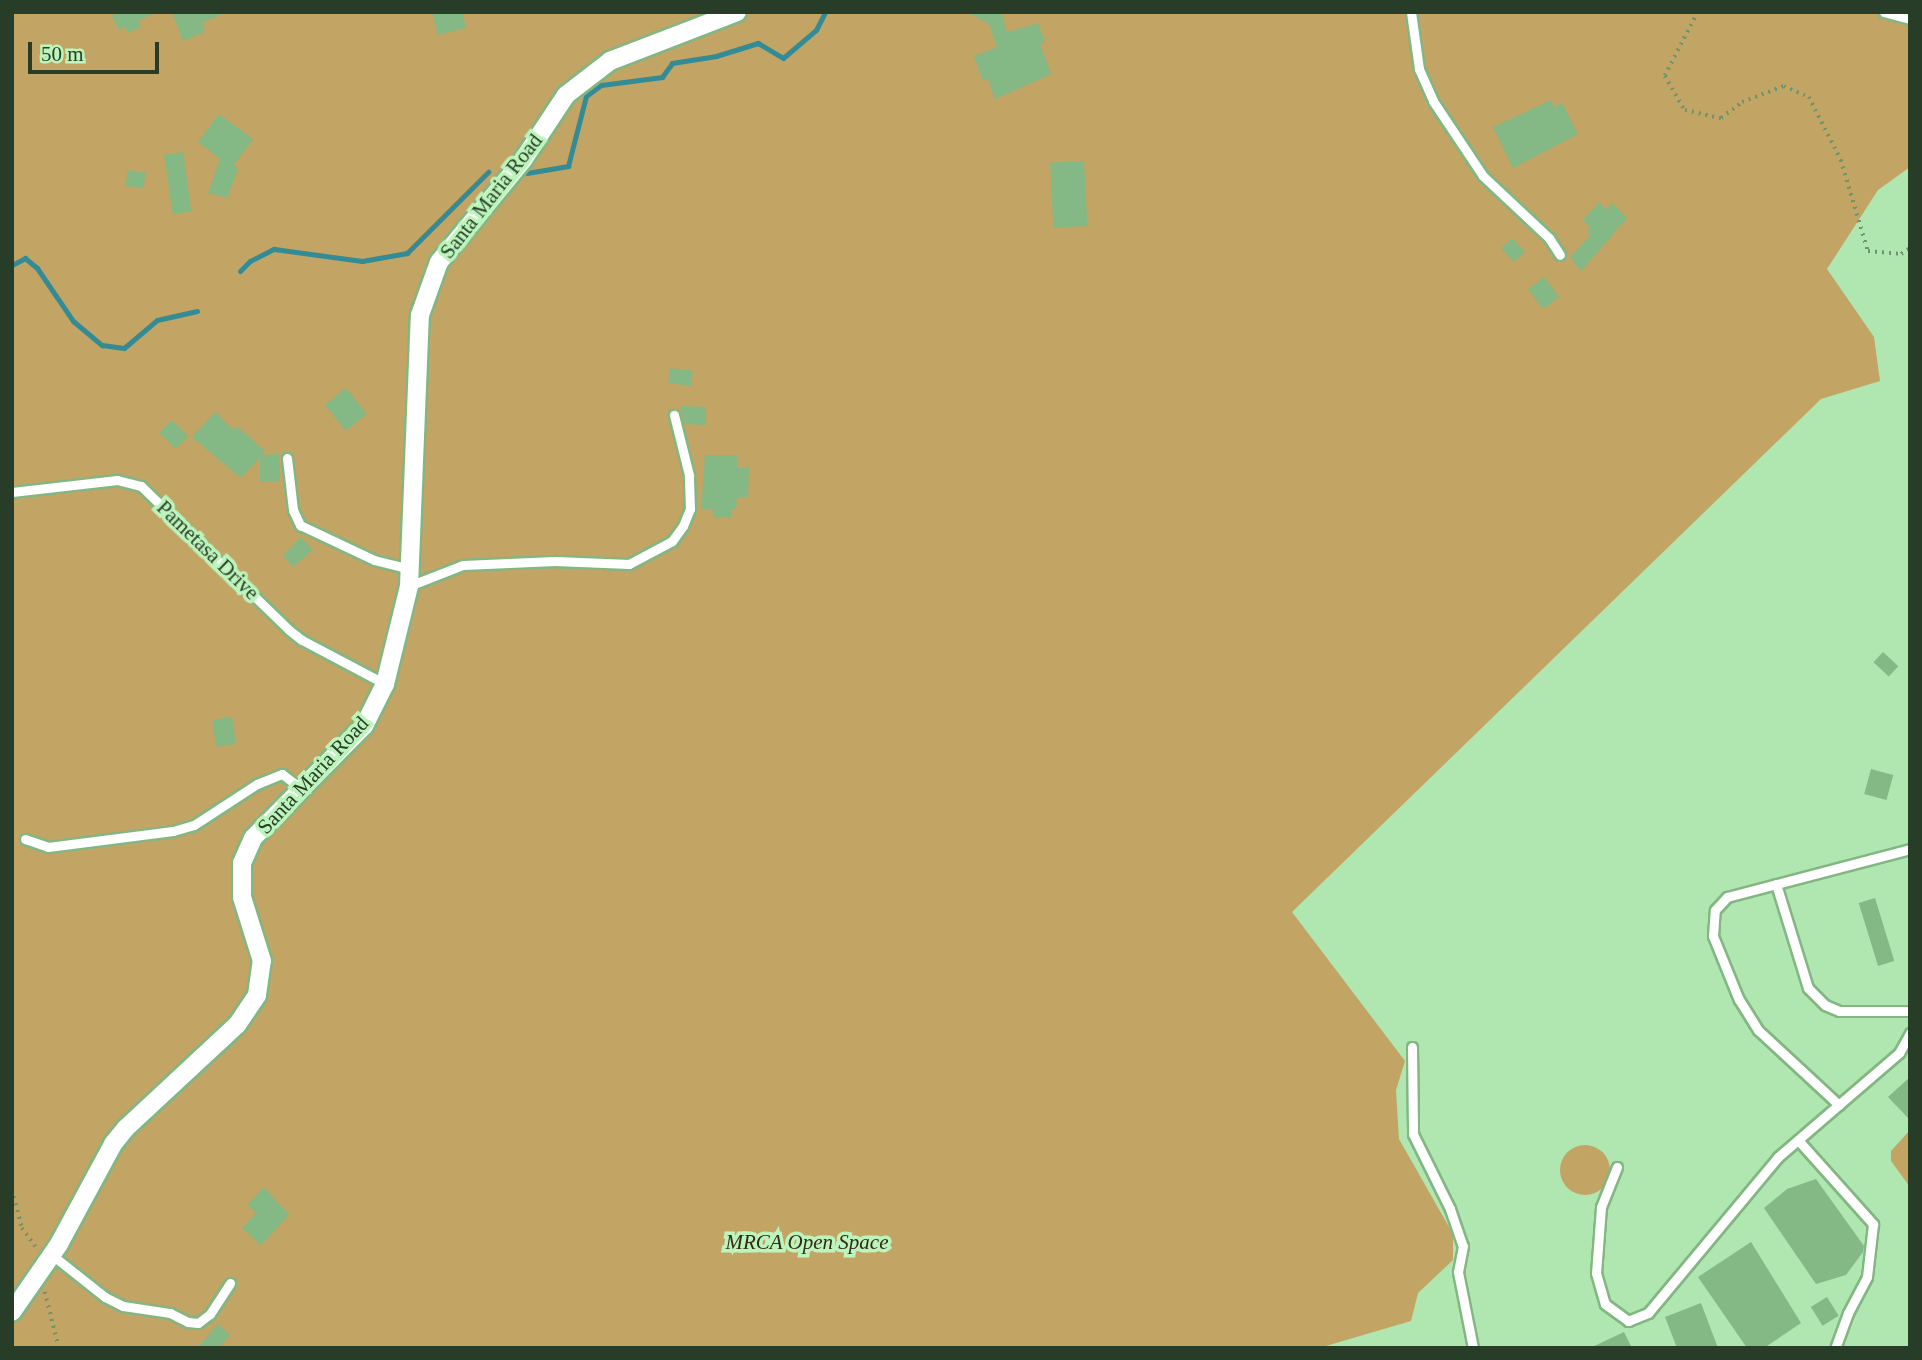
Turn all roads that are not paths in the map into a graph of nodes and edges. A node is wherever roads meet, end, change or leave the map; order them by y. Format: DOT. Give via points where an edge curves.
graph roads {
  1 [pos="1411,12"];
  2 [pos="1884,12"];
  3 [pos="726,14"];
  4 [pos="1910,19"];
  5 [pos="1560,255"];
  6 [pos="674,415"];
  7 [pos="287,457"];
  8 [pos="12,492"];
  9 [pos="409,578"];
  10 [pos="385,684"];
  11 [pos="302,789"];
  12 [pos="25,839"];
  13 [pos="1910,849"];
  14 [pos="1776,884"];
  15 [pos="1910,1011"];
  16 [pos="1910,1034"];
  17 [pos="1412,1047"];
  18 [pos="1839,1105"];
  19 [pos="1798,1140"];
  20 [pos="1617,1167"];
  21 [pos="46,1263"];
  22 [pos="229,1283"];
  23 [pos="12,1312"];
  24 [pos="1473,1348"];
  25 [pos="1835,1348"];
  1 -- 5 [label="lane" via="1419,69 1433,101 1483,176 1542,231"];
  2 -- 4 [label="lane"];
  3 -- 9 [label="street, Santa Maria Road" via="610,61 566,95 523,160 439,262 420,315"];
  6 -- 9 [label="lane" via="689,475 690,509 672,541 629,564 463,565"];
  7 -- 9 [label="lane" via="293,510 300,525"];
  8 -- 10 [label="lane, Pametasa Drive" via="117,480 141,486 289,630"];
  9 -- 10 [label="street, Santa Maria Road"];
  10 -- 11 [label="street, Santa Maria Road" via="364,726"];
  11 -- 12 [label="lane" via="282,774 257,784 194,825 173,831 48,847"];
  11 -- 21 [label="street, Santa Maria Road" via="253,838 242,863 242,897 262,961 257,995 237,1025 126,1128"];
  13 -- 14 [label="lane"];
  14 -- 15 [label="lane" via="1808,988 1825,1005 1839,1012"];
  14 -- 18 [label="lane" via="1727,897 1715,910 1713,936 1739,1000 1758,1030"];
  16 -- 18 [label="lane" via="1899,1054"];
  17 -- 24 [label="lane" via="1413,1134 1463,1246 1458,1272"];
  18 -- 19 [label="lane"];
  19 -- 20 [label="lane" via="1778,1157 1648,1313 1628,1321 1605,1304 1596,1273 1601,1207"];
  19 -- 25 [label="lane" via="1872,1224 1867,1277"];
  21 -- 22 [label="lane" via="123,1306 170,1313 198,1323 210,1314"];
  21 -- 23 [label="street, Santa Maria Road"];
}
